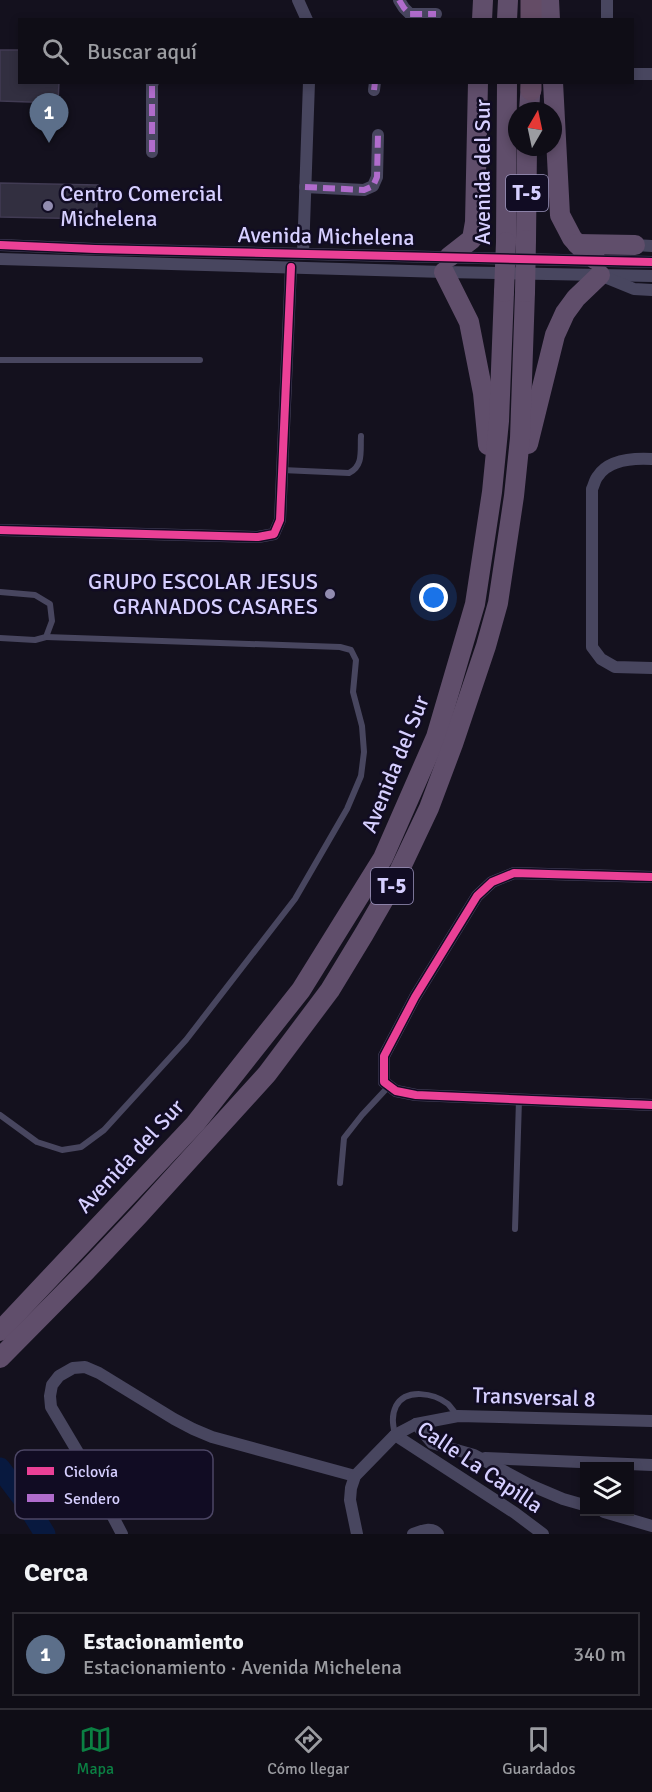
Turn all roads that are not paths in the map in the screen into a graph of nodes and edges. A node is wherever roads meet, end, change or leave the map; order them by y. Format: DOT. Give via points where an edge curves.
graph roads {
  1 [pos="298,0"];
  2 [pos="399,0"];
  3 [pos="483,0"];
  4 [pos="507,0"];
  5 [pos="531,0"];
  6 [pos="539,0"];
  7 [pos="549,0"];
  8 [pos="607,0"];
  9 [pos="436,14"];
  10 [pos="306,18"];
  11 [pos="482,18"];
  12 [pos="507,18"];
  13 [pos="531,18"];
  14 [pos="537,18"];
  15 [pos="550,18"];
  16 [pos="607,18"];
  17 [pos="634,74"];
  18 [pos="652,74"];
  19 [pos="152,84"];
  20 [pos="309,84"];
  21 [pos="478,84"];
  22 [pos="507,84"];
  23 [pos="553,84"];
  24 [pos="531,85"];
  25 [pos="530,102"];
  26 [pos="378,135"];
  27 [pos="152,152"];
  28 [pos="527,156"];
  29 [pos="305,187"];
  30 [pos="577,244"];
  31 [pos="0,245"];
  32 [pos="643,246"];
  33 [pos="303,254"];
  34 [pos="0,259"];
  35 [pos="652,262"];
  36 [pos="446,264"];
  37 [pos="291,267"];
  38 [pos="598,268"];
  39 [pos="652,276"];
  40 [pos="652,290"];
  41 [pos="0,360"];
  42 [pos="200,360"];
  43 [pos="360,436"];
  44 [pos="652,459"];
  45 [pos="282,470"];
  46 [pos="492,492"];
  47 [pos="514,496"];
  48 [pos="0,530"];
  49 [pos="0,592"];
  50 [pos="46,637"];
  51 [pos="0,638"];
  52 [pos="652,668"];
  53 [pos="652,877"];
  54 [pos="389,1086"];
  55 [pos="519,1100"];
  56 [pos="652,1105"];
  57 [pos="0,1115"];
  58 [pos="340,1183"];
  59 [pos="515,1229"];
  60 [pos="0,1330"];
  61 [pos="0,1358"];
  62 [pos="458,1416"];
  63 [pos="652,1421"];
  64 [pos="416,1424"];
  65 [pos="395,1434"];
  66 [pos="77,1450"];
  67 [pos="480,1458"];
  68 [pos="652,1466"];
  69 [pos="355,1476"];
  70 [pos="580,1504"];
  71 [pos="618,1516"];
  72 [pos="114,1519"];
  73 [pos="652,1526"];
  74 [pos="122,1534"];
  75 [pos="357,1534"];
  76 [pos="413,1534"];
  77 [pos="438,1534"];
  78 [pos="543,1534"];
  1 -- 10 [label="street"];
  2 -- 9 [label="street" via="410,14"];
  3 -- 11 [label="highway"];
  4 -- 12 [label="highway"];
  5 -- 13 [label="highway"];
  6 -- 14 [label="highway"];
  7 -- 15 [label="highway"];
  8 -- 16 [label="street"];
  17 -- 18 [label="street"];
  19 -- 27 [label="street"];
  20 -- 29 [label="street"];
  21 -- 36 [label="highway" via="472,240"];
  22 -- 46 [label="highway, Avenida del Sur / T-5, bridge" via="506,242"];
  23 -- 30 [label="highway" via="560,215"];
  24 -- 25 [label="highway"];
  26 -- 29 [label="street" via="373,186 364,190"];
  28 -- 47 [label="highway, Avenida del Sur / T-5, bridge" via="520,438"];
  29 -- 33 [label="street"];
  30 -- 32 [label="highway"];
  30 -- 38 [label="highway"];
  31 -- 33 [label="street, Avenida Michelena"];
  32 -- 38 [label="street, Avenida Michelena"];
  33 -- 36 [label="street, Avenida Michelena"];
  34 -- 37 [label="street, Avenida Michelena"];
  35 -- 38 [label="street, Avenida Michelena"];
  36 -- 37 [label="street, Avenida Michelena"];
  36 -- 38 [label="street, Avenida Michelena"];
  36 -- 46 [label="highway" via="469,322 483,393"];
  37 -- 45 [label="street"];
  38 -- 39 [label="street, Avenida Michelena"];
  38 -- 40 [label="street, Avenida Michelena" via="634,289"];
  38 -- 47 [label="highway" via="565,313 555,335"];
  41 -- 42 [label="lane"];
  43 -- 45 [label="lane" via="360,462 356,470"];
  44 -- 52 [label="street" via="614,463 598,474 592,489 592,647 601,659 615,667"];
  45 -- 48 [label="street" via="280,520 274,534 258,537"];
  46 -- 60 [label="highway, Avenida del Sur / T-5" via="475,604 436,737 383,858 301,990 195,1124"];
  47 -- 61 [label="highway, Avenida del Sur / T-5" via="498,603 453,744 429,808 364,934 330,990 267,1074 139,1215"];
  49 -- 50 [label="lane" via="35,595 50,604 52,621"];
  50 -- 51 [label="lane"];
  50 -- 57 [label="lane" via="351,650 356,660 352,692 362,726 364,752 361,776 347,808 295,899 186,1040 104,1130 81,1147 62,1150 37,1142"];
  53 -- 54 [label="street" via="514,873 492,882 477,896 384,1056 384,1082"];
  54 -- 55 [label="street" via="416,1095"];
  54 -- 58 [label="lane" via="344,1138"];
  55 -- 56 [label="street"];
  55 -- 59 [label="lane"];
  62 -- 63 [label="street, Transversal 8"];
  62 -- 64 [label="street, Transversal 8"];
  62 -- 65 [label="lane" via="438,1399 426,1394 413,1395 396,1406 392,1418"];
  64 -- 65 [label="street, Transversal 8"];
  64 -- 67 [label="street" via="432,1443"];
  65 -- 69 [label="street"];
  65 -- 78 [label="street, Calle La Capilla"];
  66 -- 69 [label="street" via="51,1407 50,1396 59,1376 85,1367 212,1437"];
  67 -- 68 [label="street"];
  67 -- 70 [label="street" via="530,1485"];
  69 -- 75 [label="street" via="350,1500"];
  71 -- 73 [label="street"];
  72 -- 74 [label="street"];
  76 -- 77 [label="street" via="429,1529"];
}
